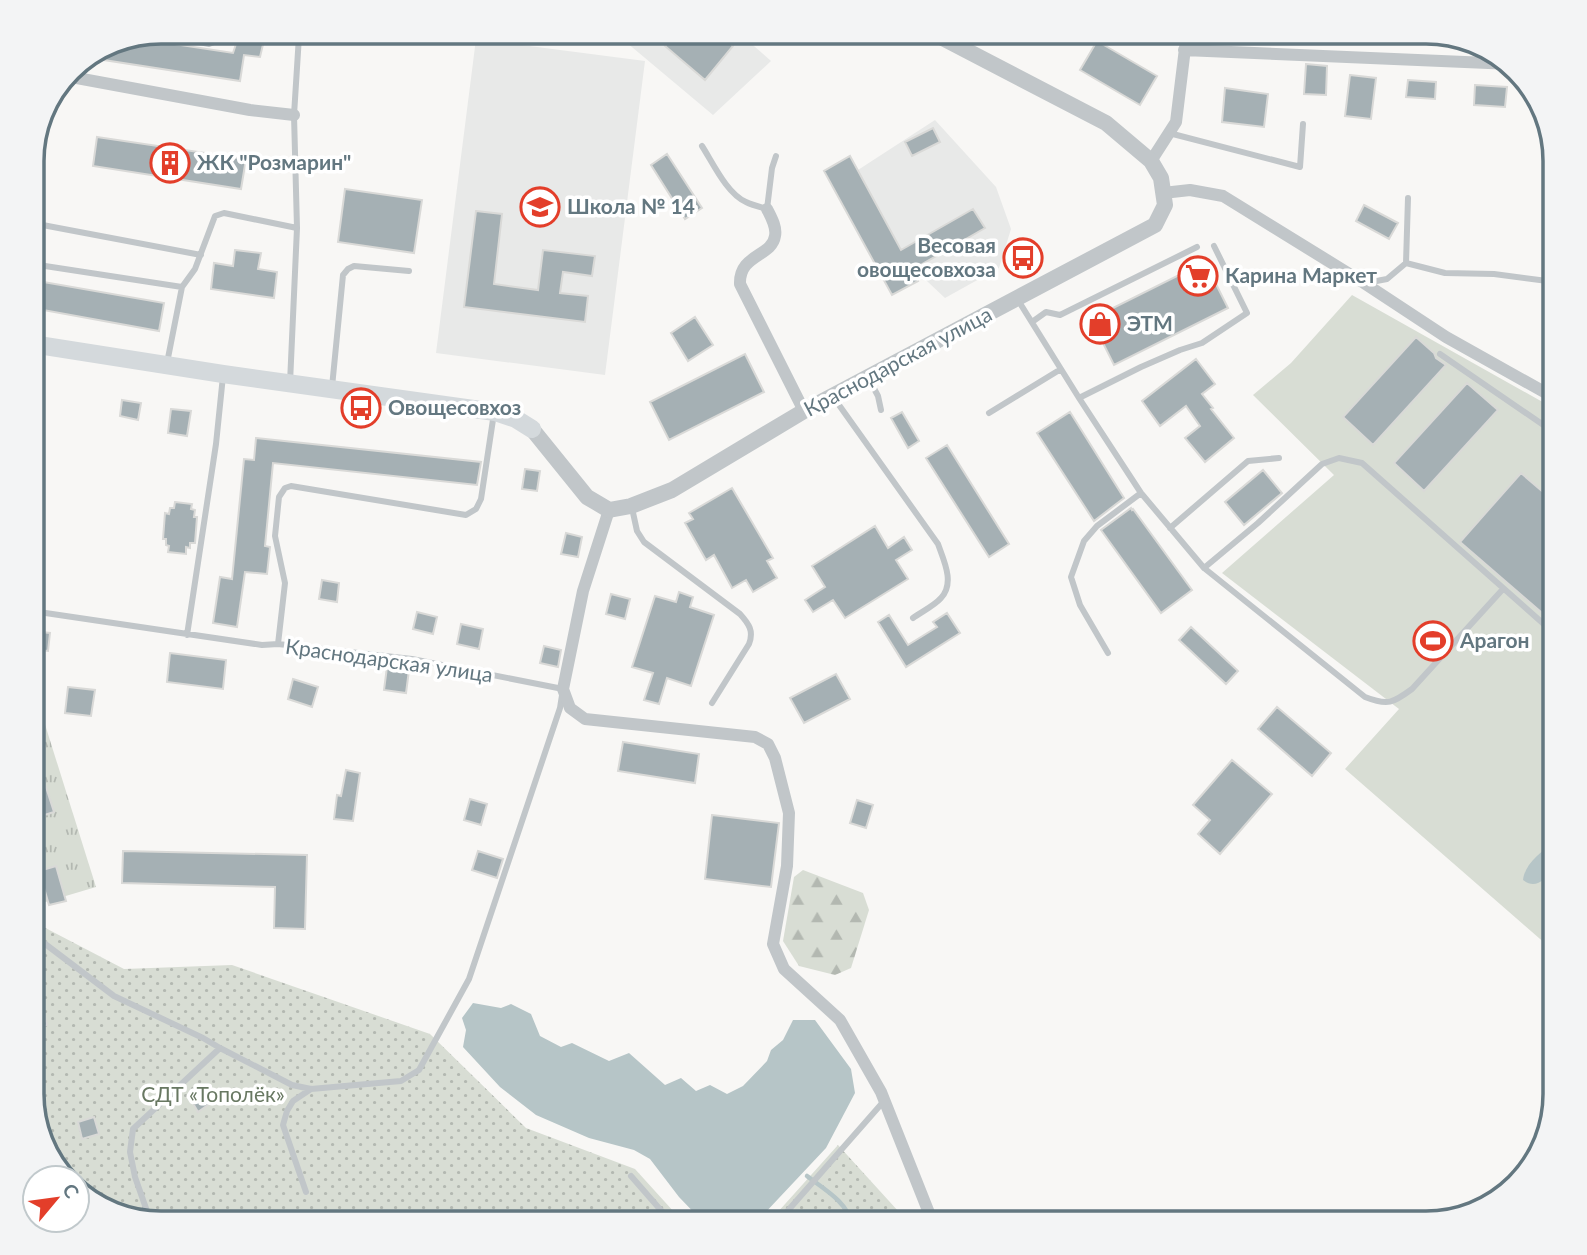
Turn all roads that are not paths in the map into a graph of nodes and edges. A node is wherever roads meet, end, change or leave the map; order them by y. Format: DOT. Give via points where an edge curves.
graph roads {
  1 [pos="298,44"];
  2 [pos="954,44"];
  3 [pos="1185,44"];
  4 [pos="1184,50"];
  5 [pos="1491,63"];
  6 [pos="79,78"];
  7 [pos="294,115"];
  8 [pos="1303,124"];
  9 [pos="1169,133"];
  10 [pos="702,146"];
  11 [pos="776,156"];
  12 [pos="1151,161"];
  13 [pos="1163,193"];
  14 [pos="1408,198"];
  15 [pos="767,209"];
  16 [pos="44,225"];
  17 [pos="297,229"];
  18 [pos="1214,246"];
  19 [pos="1197,247"];
  20 [pos="201,255"];
  21 [pos="1406,263"];
  22 [pos="44,266"];
  23 [pos="409,271"];
  24 [pos="1543,280"];
  25 [pos="1364,283"];
  26 [pos="182,287"];
  27 [pos="1017,298"];
  28 [pos="1032,321"];
  29 [pos="44,346"];
  30 [pos="1440,354"];
  31 [pos="167,366"];
  32 [pos="1061,369"];
  33 [pos="223,374"];
  34 [pos="868,377"];
  35 [pos="290,383"];
  36 [pos="332,389"];
  37 [pos="1543,391"];
  38 [pos="833,396"];
  39 [pos="1079,398"];
  40 [pos="881,410"];
  41 [pos="804,411"];
  42 [pos="495,412"];
  43 [pos="989,413"];
  44 [pos="1543,424"];
  45 [pos="532,429"];
  46 [pos="1279,458"];
  47 [pos="1141,493"];
  48 [pos="631,506"];
  49 [pos="609,510"];
  50 [pos="1170,528"];
  51 [pos="1204,568"];
  52 [pos="1503,589"];
  53 [pos="44,613"];
  54 [pos="913,618"];
  55 [pos="1543,623"];
  56 [pos="187,635"];
  57 [pos="278,644"];
  58 [pos="1108,653"];
  59 [pos="563,689"];
  60 [pos="712,702"];
  61 [pos="44,943"];
  62 [pos="220,1048"];
  63 [pos="311,1089"];
  64 [pos="885,1100"];
  65 [pos="631,1176"];
  66 [pos="306,1192"];
  67 [pos="147,1210"];
  68 [pos="662,1211"];
  69 [pos="787,1211"];
  70 [pos="928,1211"];
  1 -- 7 [label="lane"];
  2 -- 12 [label="street" via="1106,123"];
  3 -- 4 [label="street"];
  4 -- 5 [label="street"];
  4 -- 9 [label="street" via="1176,122"];
  6 -- 7 [label="street"];
  7 -- 17 [label="lane"];
  8 -- 9 [label="lane" via="1300,167"];
  9 -- 12 [label="street"];
  10 -- 15 [label="lane" via="738,198"];
  11 -- 15 [label="lane"];
  12 -- 13 [label="street"];
  13 -- 25 [label="street" via="1190,190 1223,196"];
  13 -- 27 [label="street, Краснодарская улица" via="1165,205 1155,225"];
  14 -- 21 [label="lane"];
  15 -- 41 [label="street" via="774,224 774,241 744,267 740,284"];
  16 -- 20 [label="lane"];
  17 -- 20 [label="lane" via="224,213 215,216"];
  17 -- 35 [label="lane"];
  18 -- 39 [label="lane" via="1247,313 1202,343"];
  19 -- 28 [label="lane" via="1060,315 1045,312"];
  20 -- 26 [label="lane"];
  21 -- 24 [label="lane" via="1445,274"];
  21 -- 25 [label="lane" via="1387,279"];
  22 -- 26 [label="lane"];
  23 -- 36 [label="lane" via="354,267 343,275"];
  25 -- 37 [label="street" via="1446,337"];
  26 -- 31 [label="lane"];
  27 -- 28 [label="lane"];
  27 -- 34 [label="street, Краснодарская улица"];
  28 -- 32 [label="lane"];
  29 -- 31 [label="main road"];
  30 -- 44 [label="lane"];
  31 -- 33 [label="main road"];
  32 -- 39 [label="lane"];
  32 -- 43 [label="lane"];
  33 -- 35 [label="main road"];
  33 -- 56 [label="lane"];
  34 -- 38 [label="street, Краснодарская улица"];
  34 -- 40 [label="lane"];
  35 -- 36 [label="main road"];
  36 -- 42 [label="main road"];
  38 -- 41 [label="street, Краснодарская улица"];
  38 -- 54 [label="lane" via="938,544 948,586 941,599"];
  39 -- 47 [label="lane"];
  41 -- 48 [label="street, Краснодарская улица" via="672,490"];
  42 -- 45 [label="main road"];
  42 -- 57 [label="lane" via="481,499 476,509 466,514 285,488 279,497 275,536 285,583"];
  45 -- 49 [label="street" via="587,497"];
  46 -- 50 [label="lane" via="1248,461"];
  47 -- 50 [label="lane"];
  47 -- 58 [label="lane" via="1084,541 1071,577 1080,605"];
  48 -- 49 [label="street, Краснодарская улица"];
  48 -- 60 [label="lane" via="644,542 740,614 751,629 749,644"];
  49 -- 59 [label="street" via="583,591"];
  50 -- 51 [label="lane"];
  51 -- 52 [label="lane" via="1322,464 1339,458 1362,463"];
  51 -- 52 [label="lane" via="1365,697 1381,704 1412,689"];
  52 -- 55 [label="lane"];
  53 -- 56 [label="lane, Краснодарская улица"];
  56 -- 57 [label="lane, Краснодарская улица"];
  57 -- 59 [label="lane, Краснодарская улица" via="412,659"];
  59 -- 63 [label="lane" via="469,979 419,1070 401,1081"];
  59 -- 64 [label="street" via="570,708 585,719 755,737 768,744 789,813 787,866 773,944 784,969 840,1020"];
  61 -- 62 [label="lane" via="114,996"];
  62 -- 63 [label="lane" via="292,1085"];
  62 -- 67 [label="lane" via="133,1129 130,1152"];
  63 -- 66 [label="lane" via="293,1101 284,1125"];
  64 -- 69 [label="lane"];
  64 -- 70 [label="street"];
  65 -- 68 [label="lane"];
}
